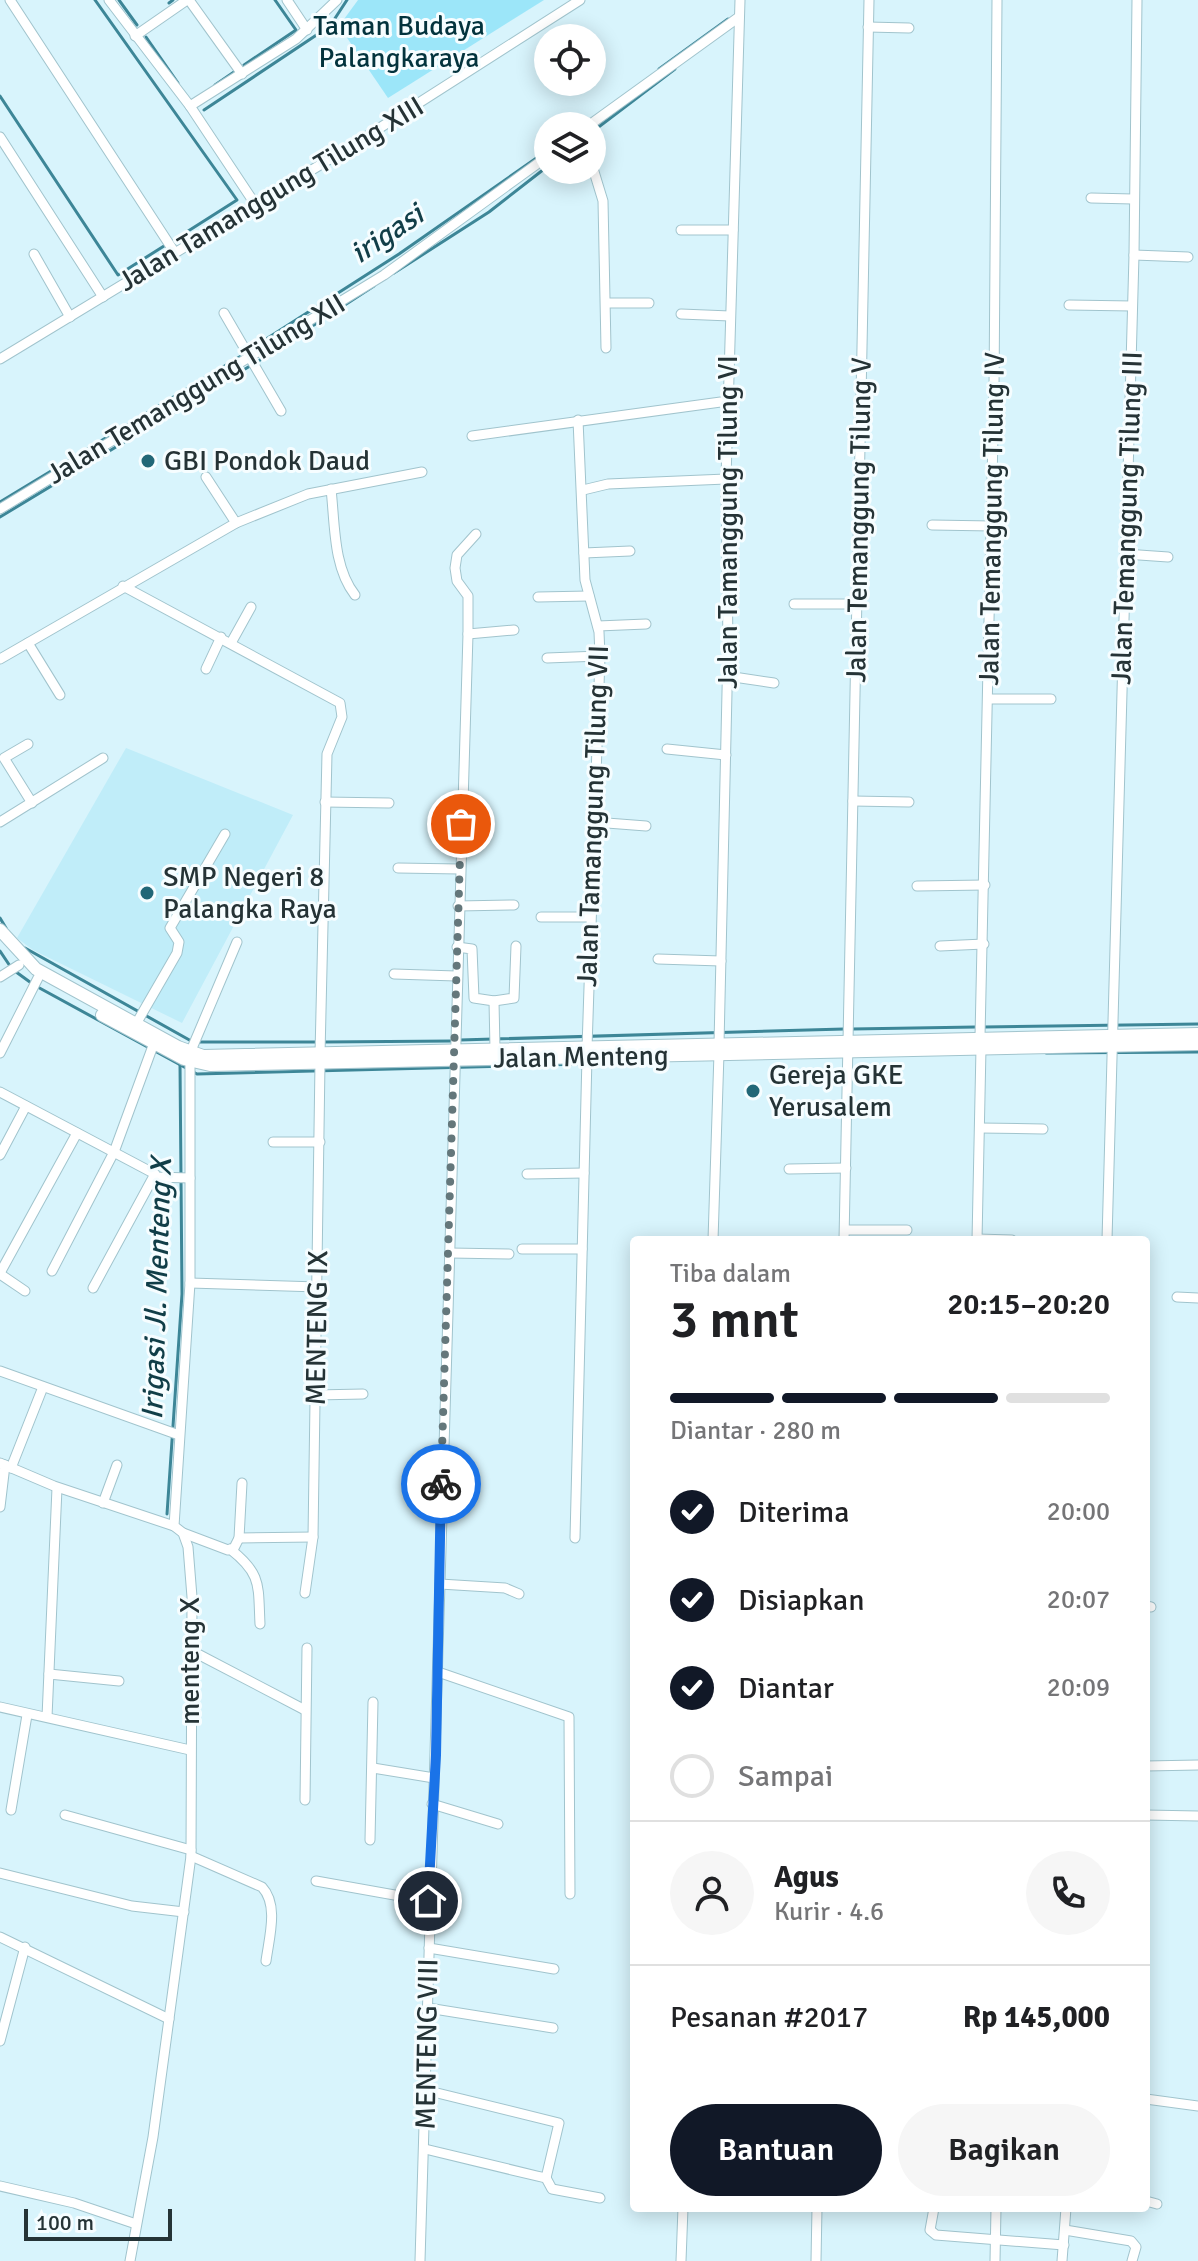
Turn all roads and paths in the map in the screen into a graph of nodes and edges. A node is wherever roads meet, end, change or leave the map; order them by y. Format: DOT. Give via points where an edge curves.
graph roads {
  1 [pos="10,0"];
  2 [pos="109,0"];
  3 [pos="188,0"];
  4 [pos="287,0"];
  5 [pos="337,0"];
  6 [pos="580,0"];
  7 [pos="740,0"];
  8 [pos="869,0"];
  9 [pos="997,0"];
  10 [pos="1137,0"];
  11 [pos="739,17"];
  12 [pos="868,27"];
  13 [pos="909,28"];
  14 [pos="307,30"];
  15 [pos="135,36"];
  16 [pos="242,74"];
  17 [pos="190,106"];
  18 [pos="606,113"];
  19 [pos="0,137"];
  20 [pos="534,166"];
  21 [pos="599,184"];
  22 [pos="1091,198"];
  23 [pos="1133,199"];
  24 [pos="255,204"];
  25 [pos="681,230"];
  26 [pos="733,230"];
  27 [pos="175,253"];
  28 [pos="34,254"];
  29 [pos="1134,255"];
  30 [pos="1188,257"];
  31 [pos="103,297"];
  32 [pos="606,303"];
  33 [pos="649,303"];
  34 [pos="1069,305"];
  35 [pos="1132,306"];
  36 [pos="224,313"];
  37 [pos="681,314"];
  38 [pos="730,316"];
  39 [pos="70,317"];
  40 [pos="606,348"];
  41 [pos="0,359"];
  42 [pos="250,360"];
  43 [pos="728,401"];
  44 [pos="281,411"];
  45 [pos="578,420"];
  46 [pos="472,436"];
  47 [pos="422,472"];
  48 [pos="206,477"];
  49 [pos="726,479"];
  50 [pos="331,489"];
  51 [pos="583,490"];
  52 [pos="0,509"];
  53 [pos="236,523"];
  54 [pos="932,525"];
  55 [pos="992,526"];
  56 [pos="476,534"];
  57 [pos="630,551"];
  58 [pos="584,553"];
  59 [pos="1125,554"];
  60 [pos="1168,557"];
  61 [pos="123,586"];
  62 [pos="355,595"];
  63 [pos="589,596"];
  64 [pos="538,597"];
  65 [pos="794,604"];
  66 [pos="859,604"];
  67 [pos="251,607"];
  68 [pos="646,624"];
  69 [pos="598,626"];
  70 [pos="514,630"];
  71 [pos="468,634"];
  72 [pos="221,637"];
  73 [pos="28,643"];
  74 [pos="231,643"];
  75 [pos="600,656"];
  76 [pos="547,658"];
  77 [pos="0,659"];
  78 [pos="206,669"];
  79 [pos="727,676"];
  80 [pos="774,683"];
  81 [pos="60,695"];
  82 [pos="989,699"];
  83 [pos="1051,699"];
  84 [pos="28,744"];
  85 [pos="667,749"];
  86 [pos="726,755"];
  87 [pos="103,758"];
  88 [pos="2,759"];
  89 [pos="853,801"];
  90 [pos="325,802"];
  91 [pos="909,802"];
  92 [pos="32,803"];
  93 [pos="389,803"];
  94 [pos="0,822"];
  95 [pos="594,822"];
  96 [pos="646,826"];
  97 [pos="225,834"];
  98 [pos="398,868"];
  99 [pos="460,869"];
  100 [pos="985,885"];
  101 [pos="917,886"];
  102 [pos="514,905"];
  103 [pos="458,906"];
  104 [pos="541,917"];
  105 [pos="590,917"];
  106 [pos="0,930"];
  107 [pos="0,942"];
  108 [pos="237,942"];
  109 [pos="984,944"];
  110 [pos="516,946"];
  111 [pos="940,946"];
  112 [pos="457,947"];
  113 [pos="658,959"];
  114 [pos="721,961"];
  115 [pos="19,965"];
  116 [pos="394,974"];
  117 [pos="456,976"];
  118 [pos="0,977"];
  119 [pos="38,978"];
  120 [pos="494,1001"];
  121 [pos="136,1024"];
  122 [pos="1198,1034"];
  123 [pos="1112,1040"];
  124 [pos="980,1042"];
  125 [pos="154,1043"];
  126 [pos="1198,1044"];
  127 [pos="849,1045"];
  128 [pos="719,1048"];
  129 [pos="495,1049"];
  130 [pos="587,1052"];
  131 [pos="0,1053"];
  132 [pos="454,1055"];
  133 [pos="190,1057"];
  134 [pos="320,1059"];
  135 [pos="0,1092"];
  136 [pos="26,1106"];
  137 [pos="980,1128"];
  138 [pos="1043,1129"];
  139 [pos="77,1133"];
  140 [pos="273,1142"];
  141 [pos="320,1142"];
  142 [pos="114,1152"];
  143 [pos="0,1155"];
  144 [pos="846,1168"];
  145 [pos="789,1169"];
  146 [pos="584,1173"];
  147 [pos="527,1174"];
  148 [pos="155,1177"];
  149 [pos="190,1178"];
  150 [pos="907,1230"];
  151 [pos="844,1235"];
  152 [pos="713,1236"];
  153 [pos="977,1236"];
  154 [pos="1107,1236"];
  155 [pos="522,1249"];
  156 [pos="582,1249"];
  157 [pos="450,1253"];
  158 [pos="509,1254"];
  159 [pos="52,1271"];
  160 [pos="0,1274"];
  161 [pos="190,1283"];
  162 [pos="318,1287"];
  163 [pos="93,1288"];
  164 [pos="25,1291"];
  165 [pos="1177,1297"];
  166 [pos="1198,1298"];
  167 [pos="0,1371"];
  168 [pos="43,1387"];
  169 [pos="363,1394"];
  170 [pos="316,1395"];
  171 [pos="179,1435"];
  172 [pos="117,1465"];
  173 [pos="5,1466"];
  174 [pos="242,1483"];
  175 [pos="57,1488"];
  176 [pos="103,1503"];
  177 [pos="0,1507"];
  178 [pos="178,1530"];
  179 [pos="313,1537"];
  180 [pos="239,1538"];
  181 [pos="575,1538"];
  182 [pos="230,1549"];
  183 [pos="440,1584"];
  184 [pos="305,1593"];
  185 [pos="519,1594"];
  186 [pos="260,1624"];
  187 [pos="307,1648"];
  188 [pos="192,1651"];
  189 [pos="438,1672"];
  190 [pos="49,1674"];
  191 [pos="119,1681"];
  192 [pos="373,1702"];
  193 [pos="0,1707"];
  194 [pos="305,1710"];
  195 [pos="27,1715"];
  196 [pos="47,1717"];
  197 [pos="190,1750"];
  198 [pos="1198,1765"];
  199 [pos="1150,1766"];
  200 [pos="373,1768"];
  201 [pos="434,1778"];
  202 [pos="305,1800"];
  203 [pos="432,1804"];
  204 [pos="11,1810"];
  205 [pos="65,1815"];
  206 [pos="1150,1815"];
  207 [pos="1198,1816"];
  208 [pos="498,1824"];
  209 [pos="370,1840"];
  210 [pos="191,1853"];
  211 [pos="0,1873"];
  212 [pos="316,1881"];
  213 [pos="570,1894"];
  214 [pos="428,1901"];
  215 [pos="184,1912"];
  216 [pos="0,1937"];
  217 [pos="25,1947"];
  218 [pos="429,1948"];
  219 [pos="266,1961"];
  220 [pos="554,1969"];
  221 [pos="428,2008"];
  222 [pos="169,2019"];
  223 [pos="553,2028"];
  224 [pos="0,2041"];
  225 [pos="425,2090"];
  226 [pos="1150,2100"];
  227 [pos="1198,2106"];
  228 [pos="425,2149"];
  229 [pos="546,2178"];
  230 [pos="0,2186"];
  231 [pos="600,2198"];
  232 [pos="683,2212"];
  233 [pos="817,2212"];
  234 [pos="933,2212"];
  235 [pos="996,2212"];
  236 [pos="1066,2212"];
  237 [pos="136,2224"];
  238 [pos="1065,2230"];
  239 [pos="997,2240"];
  240 [pos="1064,2245"];
  241 [pos="130,2261"];
  242 [pos="420,2261"];
  243 [pos="681,2261"];
  244 [pos="816,2261"];
  245 [pos="995,2261"];
  246 [pos="1062,2261"];
  247 [pos="1132,2261"];
  1 -- 27 [label="street"];
  2 -- 15 [label="street"];
  3 -- 15 [label="street"];
  3 -- 16 [label="street"];
  4 -- 14 [label="street"];
  5 -- 14 [label="street"];
  6 -- 24 [label="street, Jalan Tamanggung Tilung XIII"];
  7 -- 11 [label="street, Jalan Tamanggung Tilung VI"];
  8 -- 12 [label="street, Jalan Temanggung Tilung V"];
  9 -- 55 [label="street, Jalan Temanggung Tilung IV"];
  10 -- 23 [label="street, Jalan Temanggung Tilung III"];
  11 -- 18 [label="street"];
  11 -- 26 [label="street, Jalan Tamanggung Tilung VI"];
  12 -- 13 [label="street"];
  12 -- 66 [label="street, Jalan Temanggung Tilung V"];
  14 -- 16 [label="street"];
  15 -- 17 [label="street"];
  16 -- 17 [label="street"];
  17 -- 24 [label="street"];
  19 -- 31 [label="street"];
  20 -- 42 [label="street, Jalan Temanggung Tilung XII" via="384,275"];
  21 -- 32 [label="street"];
  22 -- 23 [label="street"];
  23 -- 29 [label="street, Jalan Temanggung Tilung III"];
  24 -- 27 [label="street, Jalan Tamanggung Tilung XIII"];
  25 -- 26 [label="street"];
  26 -- 38 [label="street, Jalan Tamanggung Tilung VI"];
  27 -- 31 [label="street, Jalan Tamanggung Tilung XIII"];
  28 -- 39 [label="street"];
  29 -- 30 [label="street"];
  29 -- 35 [label="street, Jalan Temanggung Tilung III"];
  31 -- 39 [label="street, Jalan Tamanggung Tilung XIII"];
  32 -- 33 [label="street"];
  32 -- 40 [label="street"];
  34 -- 35 [label="street"];
  35 -- 59 [label="street, Jalan Temanggung Tilung III"];
  36 -- 42 [label="street"];
  37 -- 38 [label="street"];
  38 -- 43 [label="street, Jalan Tamanggung Tilung VI"];
  39 -- 41 [label="street, Jalan Tamanggung Tilung XIII"];
  42 -- 44 [label="street"];
  42 -- 52 [label="street, Jalan Temanggung Tilung XII"];
  43 -- 45 [label="street"];
  43 -- 49 [label="street, Jalan Tamanggung Tilung VI"];
  45 -- 46 [label="street"];
  45 -- 51 [label="street, Jalan Tamanggung Tilung VII"];
  47 -- 50 [label="street"];
  48 -- 53 [label="street"];
  49 -- 51 [label="street" via="608,484"];
  49 -- 79 [label="street, Jalan Tamanggung Tilung VI"];
  50 -- 53 [label="street"];
  50 -- 62 [label="street" via="339,556"];
  51 -- 58 [label="street, Jalan Tamanggung Tilung VII"];
  53 -- 61 [label="street"];
  54 -- 55 [label="street"];
  55 -- 82 [label="street, Jalan Temanggung Tilung IV"];
  56 -- 71 [label="street, MENTENG VIII" via="457,555 455,568 468,596"];
  57 -- 58 [label="street"];
  58 -- 63 [label="street, Jalan Tamanggung Tilung VII"];
  59 -- 60 [label="street"];
  59 -- 123 [label="street, Jalan Temanggung Tilung III"];
  61 -- 72 [label="street"];
  61 -- 73 [label="street"];
  63 -- 64 [label="street"];
  63 -- 69 [label="street, Jalan Tamanggung Tilung VII"];
  65 -- 66 [label="street"];
  66 -- 89 [label="street, Jalan Temanggung Tilung V"];
  67 -- 74 [label="street"];
  68 -- 69 [label="street"];
  69 -- 75 [label="street, Jalan Tamanggung Tilung VII"];
  70 -- 71 [label="street"];
  71 -- 99 [label="street, MENTENG VIII"];
  72 -- 74 [label="street"];
  72 -- 78 [label="street"];
  73 -- 77 [label="street"];
  73 -- 81 [label="street"];
  74 -- 90 [label="street, MENTENG IX" via="340,703 342,717 328,751"];
  75 -- 76 [label="street"];
  75 -- 95 [label="street, Jalan Tamanggung Tilung VII"];
  79 -- 80 [label="street"];
  79 -- 86 [label="street, Jalan Tamanggung Tilung VI"];
  82 -- 83 [label="street"];
  82 -- 100 [label="street, Jalan Temanggung Tilung IV"];
  84 -- 88 [label="street"];
  85 -- 86 [label="street"];
  86 -- 114 [label="street, Jalan Tamanggung Tilung VI"];
  87 -- 92 [label="street"];
  88 -- 92 [label="street"];
  89 -- 91 [label="street"];
  89 -- 127 [label="street, Jalan Temanggung Tilung V"];
  90 -- 93 [label="street"];
  90 -- 134 [label="street, MENTENG IX"];
  92 -- 94 [label="street"];
  95 -- 96 [label="street"];
  95 -- 105 [label="street, Jalan Tamanggung Tilung VII"];
  97 -- 121 [label="street" via="170,928 179,942 177,953"];
  98 -- 99 [label="street"];
  99 -- 103 [label="street, MENTENG VIII"];
  100 -- 101 [label="street"];
  100 -- 109 [label="street, Jalan Temanggung Tilung IV"];
  102 -- 103 [label="street"];
  103 -- 112 [label="street, MENTENG VIII"];
  104 -- 105 [label="street"];
  105 -- 130 [label="street, Jalan Tamanggung Tilung VII"];
  106 -- 121 [label="street" via="36,969"];
  107 -- 115 [label="street"];
  108 -- 133 [label="street, menteng X" via="205,1008"];
  109 -- 111 [label="street"];
  109 -- 124 [label="street, Jalan Temanggung Tilung IV"];
  110 -- 120 [label="street" via="514,998"];
  112 -- 117 [label="street, MENTENG VIII"];
  112 -- 120 [label="street" via="472,949 474,998"];
  113 -- 114 [label="street"];
  114 -- 128 [label="street, Jalan Tamanggung Tilung VI"];
  115 -- 118 [label="street"];
  115 -- 119 [label="street"];
  116 -- 117 [label="street"];
  117 -- 132 [label="street, MENTENG VIII"];
  119 -- 125 [label="street"];
  119 -- 131 [label="street"];
  120 -- 129 [label="street"];
  121 -- 133 [label="street"];
  122 -- 123 [label="street"];
  123 -- 124 [label="street"];
  123 -- 126 [label="street"];
  123 -- 154 [label="street, Jalan Temanggung Tilung III"];
  124 -- 127 [label="street"];
  124 -- 137 [label="street, Jalan Temanggung Tilung IV"];
  125 -- 133 [label="street"];
  125 -- 142 [label="street"];
  127 -- 128 [label="street"];
  127 -- 144 [label="street, Jalan Temanggung Tilung V"];
  128 -- 130 [label="street"];
  128 -- 152 [label="street, Jalan Tamanggung Tilung VI"];
  129 -- 130 [label="street"];
  129 -- 132 [label="street"];
  130 -- 132 [label="street, Jalan Menteng"];
  130 -- 146 [label="street, Jalan Tamanggung Tilung VII"];
  132 -- 134 [label="street"];
  132 -- 157 [label="street, MENTENG VIII"];
  133 -- 134 [label="street"];
  133 -- 149 [label="street, menteng X"];
  134 -- 141 [label="street, MENTENG IX"];
  135 -- 136 [label="street"];
  136 -- 139 [label="street"];
  136 -- 143 [label="street"];
  137 -- 138 [label="street"];
  137 -- 153 [label="street, Jalan Temanggung Tilung IV"];
  139 -- 142 [label="street"];
  139 -- 160 [label="street"];
  140 -- 141 [label="street"];
  141 -- 162 [label="street, MENTENG IX"];
  142 -- 148 [label="street" via="153,1171"];
  142 -- 159 [label="street"];
  144 -- 145 [label="street"];
  144 -- 151 [label="street, Jalan Temanggung Tilung V"];
  146 -- 147 [label="street"];
  146 -- 156 [label="street, Jalan Tamanggung Tilung VII"];
  148 -- 149 [label="street"];
  148 -- 163 [label="street"];
  149 -- 161 [label="street, menteng X"];
  150 -- 151 [label="street"];
  155 -- 156 [label="street"];
  156 -- 181 [label="street, Jalan Tamanggung Tilung VII"];
  157 -- 158 [label="street"];
  157 -- 183 [label="street, MENTENG VIII"];
  160 -- 164 [label="street"];
  161 -- 162 [label="street"];
  161 -- 171 [label="street, menteng X"];
  162 -- 170 [label="street, MENTENG IX"];
  165 -- 166 [label="street"];
  167 -- 168 [label="street"];
  168 -- 171 [label="street"];
  168 -- 173 [label="street"];
  169 -- 170 [label="street"];
  170 -- 179 [label="street, MENTENG IX"];
  171 -- 178 [label="street, menteng X"];
  172 -- 176 [label="street"];
  173 -- 175 [label="street"];
  173 -- 177 [label="street"];
  174 -- 180 [label="street"];
  175 -- 176 [label="street"];
  175 -- 190 [label="street"];
  176 -- 178 [label="street"];
  178 -- 182 [label="street"];
  178 -- 188 [label="street, menteng X" via="188,1547"];
  179 -- 180 [label="street"];
  179 -- 184 [label="street, MENTENG IX"];
  180 -- 182 [label="street"];
  182 -- 186 [label="street" via="253,1567"];
  183 -- 185 [label="street" via="505,1588"];
  183 -- 189 [label="street, MENTENG VIII"];
  187 -- 194 [label="street"];
  188 -- 194 [label="street"];
  188 -- 197 [label="street, menteng X"];
  189 -- 201 [label="street, MENTENG VIII"];
  189 -- 213 [label="street" via="569,1717"];
  190 -- 191 [label="street"];
  190 -- 196 [label="street"];
  192 -- 200 [label="street"];
  193 -- 195 [label="street"];
  194 -- 202 [label="street"];
  195 -- 196 [label="street"];
  195 -- 204 [label="street"];
  196 -- 197 [label="street"];
  197 -- 210 [label="street, menteng X"];
  198 -- 199 [label="street"];
  200 -- 201 [label="street"];
  200 -- 209 [label="street"];
  201 -- 203 [label="street, MENTENG VIII"];
  203 -- 208 [label="street"];
  203 -- 214 [label="street, MENTENG VIII"];
  205 -- 210 [label="street"];
  206 -- 207 [label="street"];
  210 -- 215 [label="street, menteng X"];
  210 -- 219 [label="street" via="269,1894"];
  211 -- 215 [label="street" via="132,1906"];
  212 -- 214 [label="street"];
  214 -- 218 [label="street, MENTENG VIII"];
  215 -- 222 [label="street, menteng X"];
  216 -- 217 [label="street"];
  217 -- 222 [label="street"];
  217 -- 224 [label="street"];
  218 -- 220 [label="street"];
  218 -- 221 [label="street, MENTENG VIII"];
  221 -- 223 [label="street"];
  221 -- 225 [label="street, MENTENG VIII"];
  222 -- 237 [label="street, menteng X"];
  225 -- 228 [label="street, MENTENG VIII"];
  225 -- 229 [label="street" via="559,2123"];
  226 -- 227 [label="street"];
  228 -- 229 [label="street"];
  228 -- 242 [label="street, MENTENG VIII"];
  229 -- 231 [label="street" via="552,2189"];
  230 -- 237 [label="street"];
  232 -- 243 [label="street"];
  233 -- 244 [label="street"];
  234 -- 239 [label="street" via="933,2234"];
  235 -- 239 [label="street"];
  236 -- 238 [label="street"];
  237 -- 241 [label="street, menteng X"];
  238 -- 240 [label="street"];
  238 -- 247 [label="street" via="1131,2241 1136,2247"];
  239 -- 240 [label="street"];
  239 -- 245 [label="street"];
  240 -- 246 [label="street"];
}
